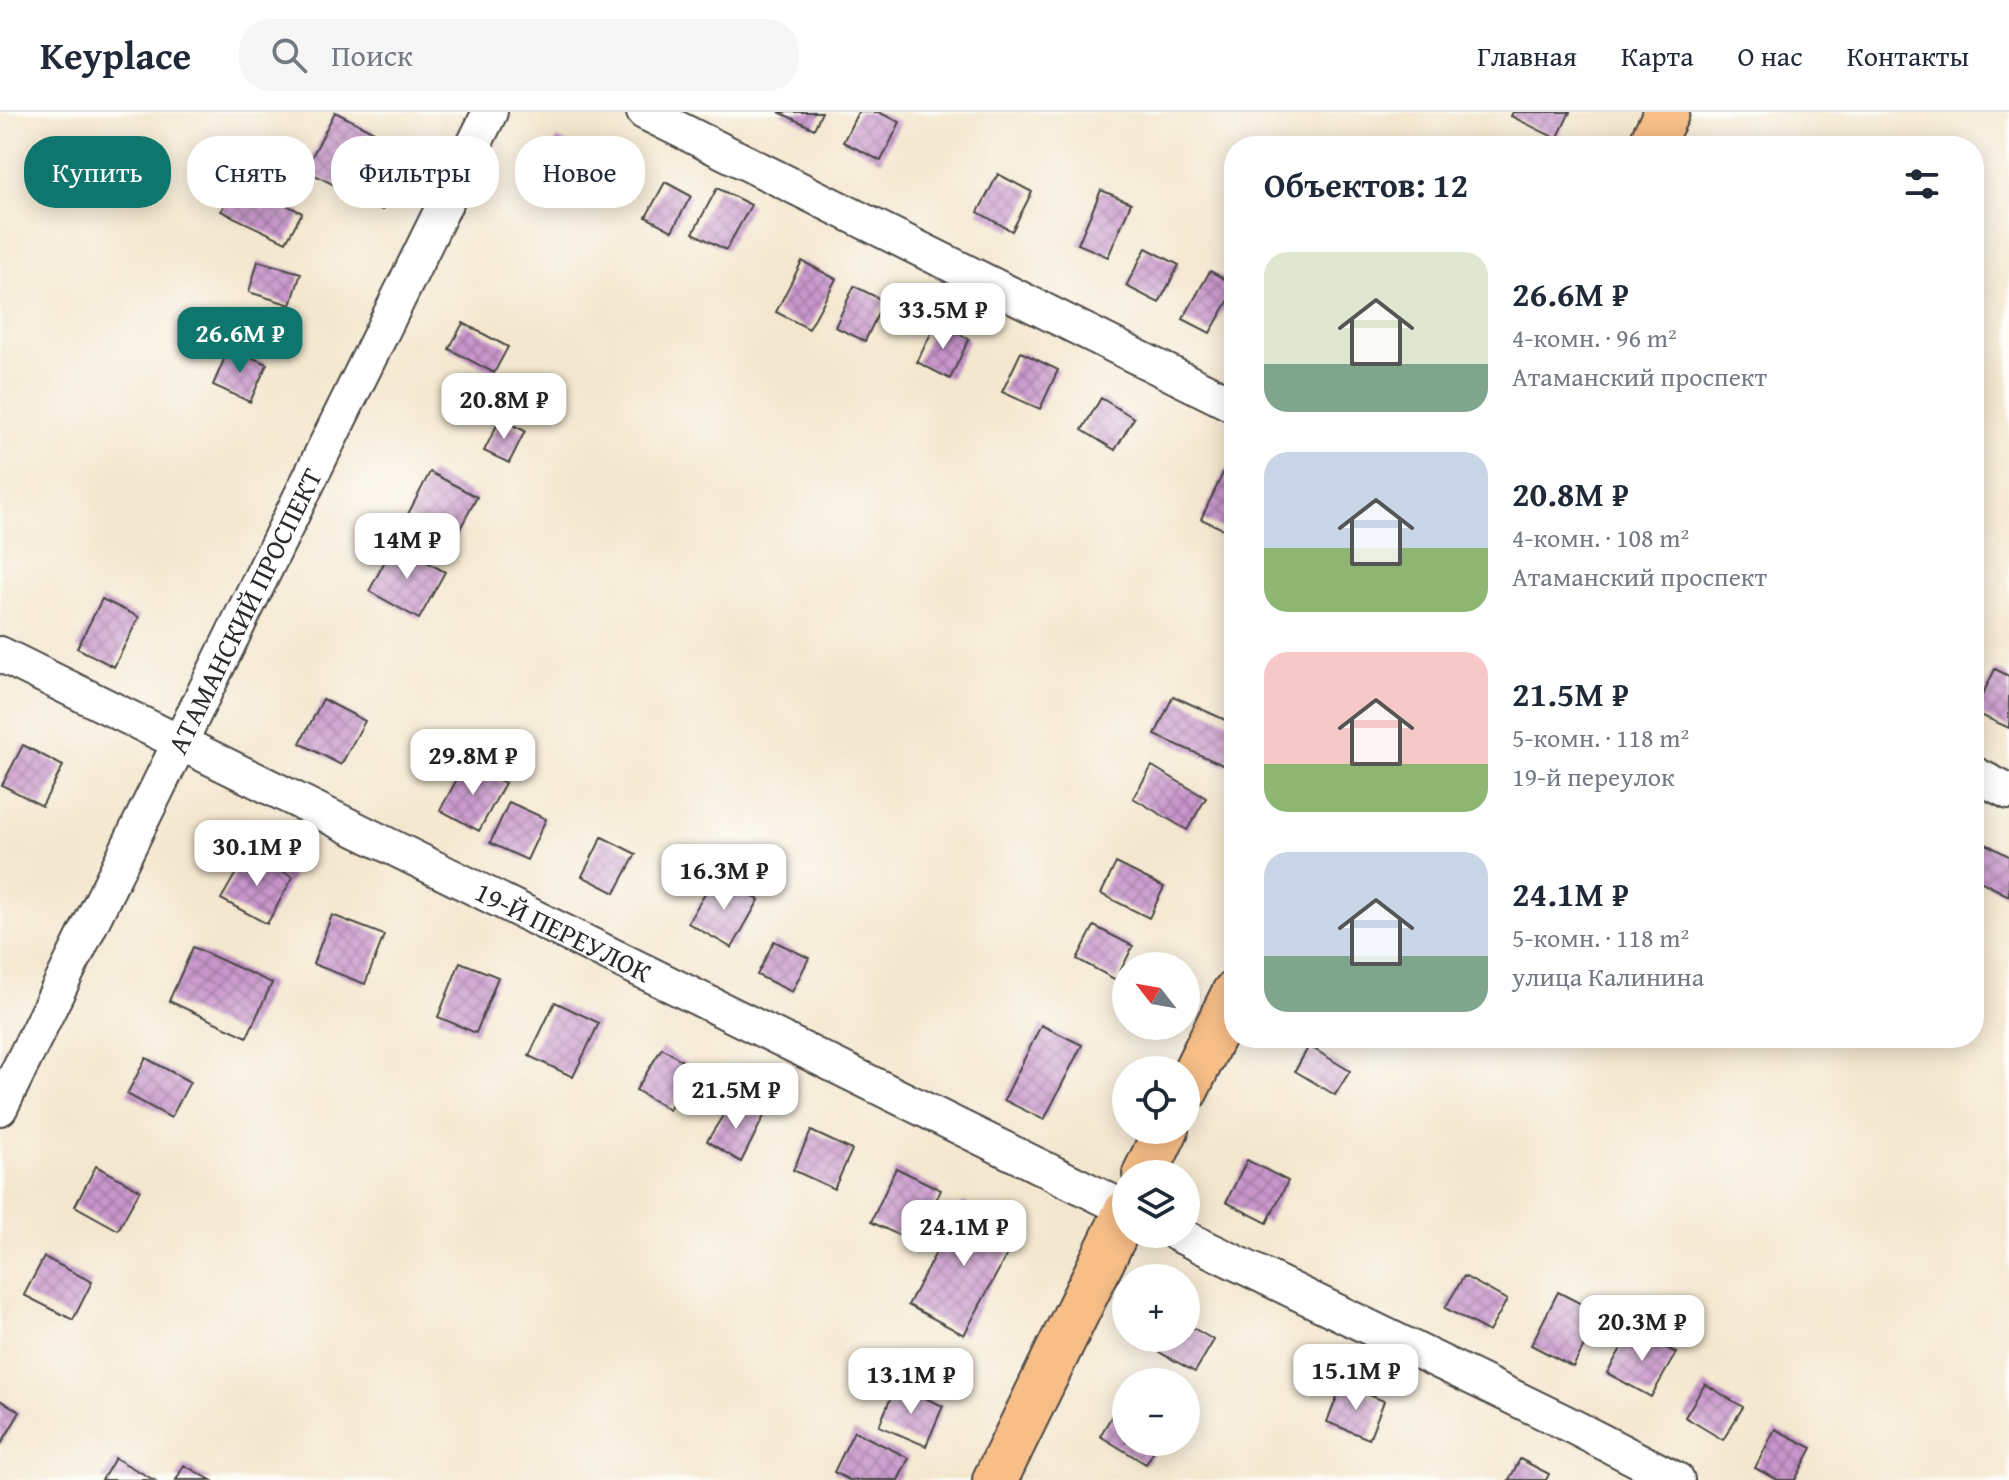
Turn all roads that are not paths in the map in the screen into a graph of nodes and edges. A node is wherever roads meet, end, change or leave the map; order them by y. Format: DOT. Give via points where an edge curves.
graph roads {
  1 [pos="490,112"];
  2 [pos="644,112"];
  3 [pos="1667,112"];
  4 [pos="1655,136"];
  5 [pos="1224,400"];
  6 [pos="0,654"];
  7 [pos="179,743"];
  8 [pos="1984,779"];
  9 [pos="2009,792"];
  10 [pos="1224,1013"];
  11 [pos="1200,1062"];
  12 [pos="0,1108"];
  13 [pos="1112,1203"];
  14 [pos="1112,1239"];
  15 [pos="1200,1245"];
  16 [pos="995,1480"];
  17 [pos="1677,1480"];
  1 -- 7 [label="street, АТАМАНСКИЙ ПРОСПЕКТ"];
  2 -- 5 [label="street"];
  3 -- 4 [label="main road"];
  6 -- 7 [label="street, 19-Й ПЕРЕУЛОК"];
  7 -- 12 [label="street, АТАМАНСКИЙ ПРОСПЕКТ"];
  7 -- 13 [label="street, 19-Й ПЕРЕУЛОК"];
  8 -- 9 [label="street"];
  10 -- 11 [label="main road"];
  14 -- 16 [label="main road"];
  15 -- 17 [label="street"];
}
